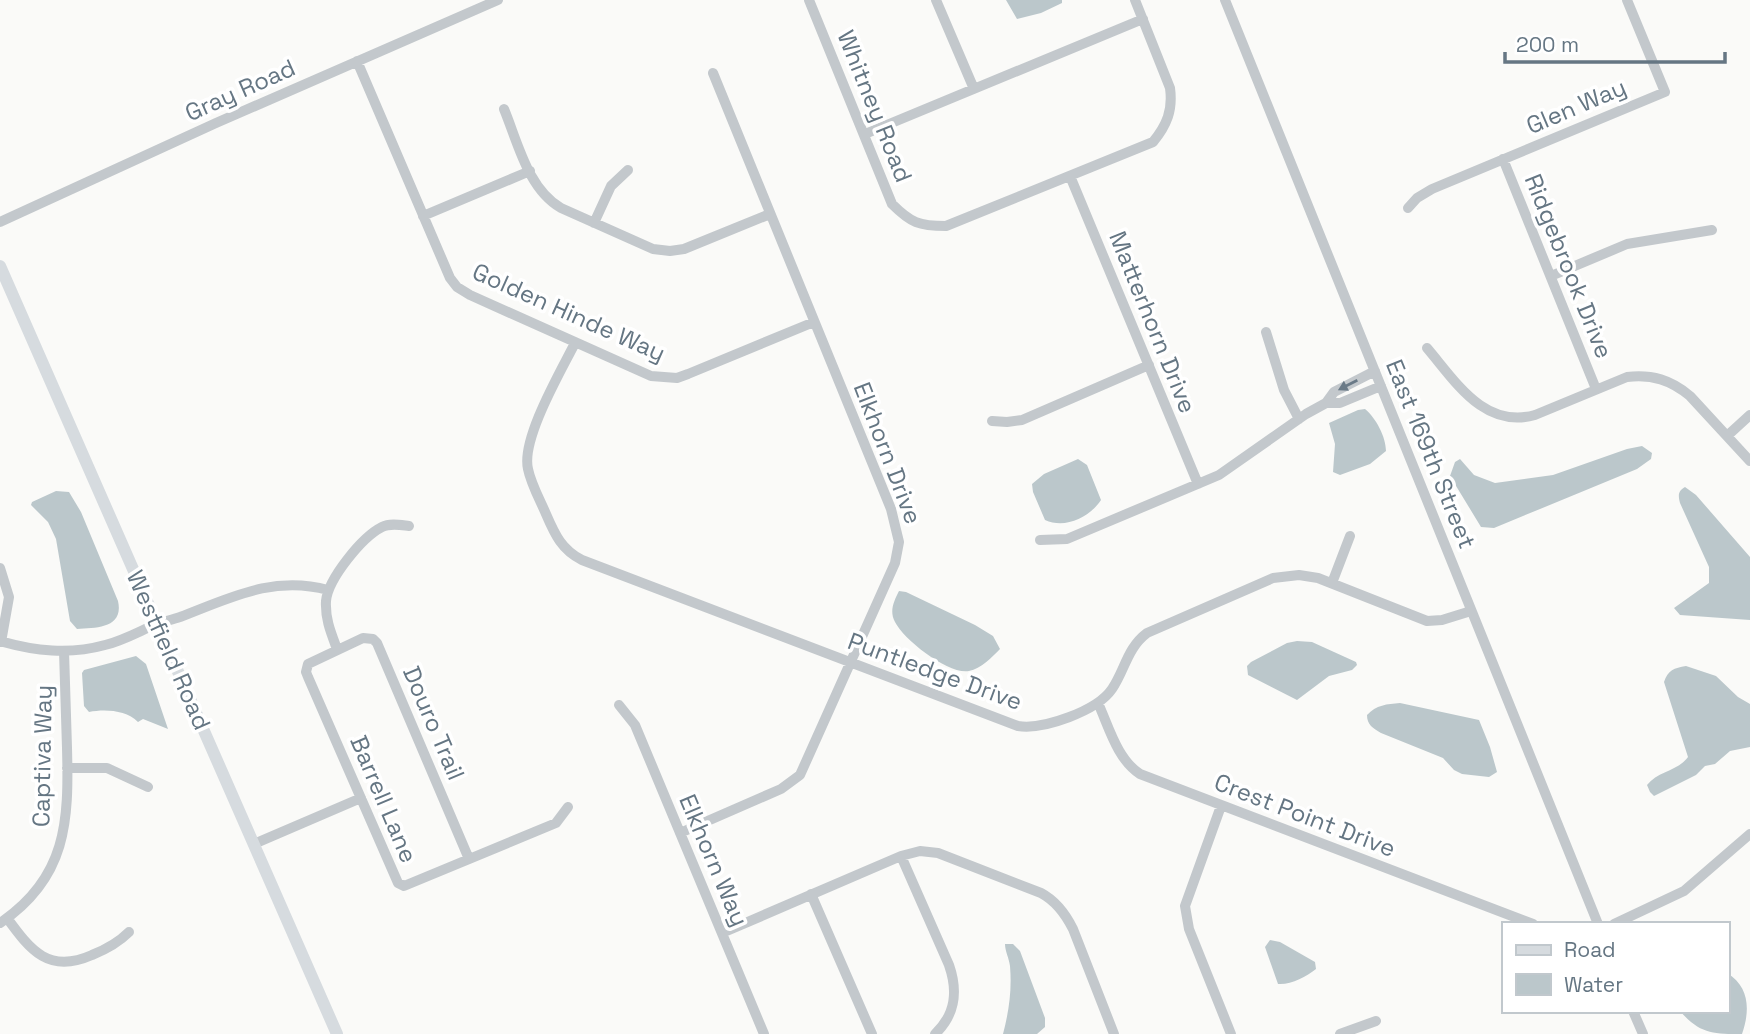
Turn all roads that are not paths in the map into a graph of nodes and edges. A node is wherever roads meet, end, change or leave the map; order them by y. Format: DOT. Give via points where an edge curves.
graph roads {
  1 [pos="498,0"];
  2 [pos="809,0"];
  3 [pos="936,0"];
  4 [pos="1135,0"];
  5 [pos="1226,0"];
  6 [pos="1628,0"];
  7 [pos="1143,19"];
  8 [pos="357,61"];
  9 [pos="713,73"];
  10 [pos="974,89"];
  11 [pos="504,109"];
  12 [pos="865,134"];
  13 [pos="1503,159"];
  14 [pos="628,170"];
  15 [pos="530,171"];
  16 [pos="1070,176"];
  17 [pos="1408,208"];
  18 [pos="770,214"];
  19 [pos="423,216"];
  20 [pos="0,222"];
  21 [pos="594,223"];
  22 [pos="1712,230"];
  23 [pos="0,266"];
  24 [pos="1551,276"];
  25 [pos="814,322"];
  26 [pos="1266,332"];
  27 [pos="575,343"];
  28 [pos="1427,348"];
  29 [pos="1149,365"];
  30 [pos="1375,371"];
  31 [pos="1381,386"];
  32 [pos="1596,389"];
  33 [pos="1326,403"];
  34 [pos="1750,415"];
  35 [pos="1299,418"];
  36 [pos="992,421"];
  37 [pos="1727,436"];
  38 [pos="1750,461"];
  39 [pos="1198,484"];
  40 [pos="409,526"];
  41 [pos="1350,536"];
  42 [pos="1040,540"];
  43 [pos="0,568"];
  44 [pos="1332,583"];
  45 [pos="328,590"];
  46 [pos="1471,611"];
  47 [pos="158,624"];
  48 [pos="0,641"];
  49 [pos="337,649"];
  50 [pos="64,651"];
  51 [pos="851,663"];
  52 [pos="1098,703"];
  53 [pos="620,705"];
  54 [pos="67,768"];
  55 [pos="148,787"];
  56 [pos="361,798"];
  57 [pos="1221,806"];
  58 [pos="568,807"];
  59 [pos="680,833"];
  60 [pos="1750,834"];
  61 [pos="254,844"];
  62 [pos="901,856"];
  63 [pos="470,859"];
  64 [pos="811,894"];
  65 [pos="4,920"];
  66 [pos="1528,922"];
  67 [pos="1597,922"];
  68 [pos="1618,922"];
  69 [pos="130,932"];
  70 [pos="722,933"];
  71 [pos="1634,1013"];
  72 [pos="1377,1021"];
  73 [pos="337,1034"];
  74 [pos="764,1034"];
  75 [pos="872,1034"];
  76 [pos="935,1034"];
  77 [pos="1114,1034"];
  78 [pos="1231,1034"];
  79 [pos="1340,1034"];
  80 [pos="1643,1034"];
  1 -- 8 [label="street, Gray Road"];
  2 -- 12 [label="street, Whitney Road"];
  3 -- 10 [label="street"];
  4 -- 7 [label="street, Whitney Road"];
  5 -- 30 [label="street, East 169th Street"];
  6 -- 13 [label="street, Glen Way" via="1665,92"];
  7 -- 10 [label="street"];
  7 -- 16 [label="street, Whitney Road" via="1170,88 1166,125 1147,146"];
  8 -- 19 [label="street, Golden Hinde Way"];
  8 -- 20 [label="street, Gray Road"];
  9 -- 18 [label="street, Elkhorn Drive"];
  10 -- 12 [label="street"];
  11 -- 15 [label="street"];
  12 -- 16 [label="street, Whitney Road" via="892,204 911,221 926,226 946,226"];
  13 -- 17 [label="street, Glen Way" via="1432,189"];
  13 -- 24 [label="street, Ridgebrook Drive"];
  14 -- 21 [label="street" via="611,186"];
  15 -- 19 [label="street"];
  15 -- 21 [label="street" via="549,200"];
  16 -- 29 [label="street, Matterhorn Drive"];
  18 -- 21 [label="street" via="670,251 653,249"];
  18 -- 25 [label="street, Elkhorn Drive"];
  19 -- 27 [label="street, Golden Hinde Way" via="457,287"];
  22 -- 24 [label="street" via="1628,244"];
  23 -- 47 [label="main road, Westfield Road"];
  24 -- 32 [label="street, Ridgebrook Drive"];
  25 -- 27 [label="street, Golden Hinde Way" via="677,378 651,376"];
  25 -- 51 [label="street, Elkhorn Drive" via="899,533 895,563"];
  26 -- 35 [label="street" via="1284,390"];
  27 -- 51 [label="street, Puntledge Drive" via="527,453 528,470 552,529 566,550"];
  28 -- 32 [label="street" via="1474,403 1501,416 1526,417"];
  29 -- 36 [label="street" via="1022,420"];
  29 -- 39 [label="street, Matterhorn Drive"];
  30 -- 31 [label="street, East 169th Street"];
  30 -- 33 [label="street, one-way" via="1334,392"];
  31 -- 33 [label="street" via="1340,403"];
  31 -- 46 [label="street, East 169th Street"];
  32 -- 37 [label="street" via="1634,376 1663,379 1690,396"];
  33 -- 35 [label="street"];
  34 -- 37 [label="street"];
  35 -- 39 [label="street" via="1219,475"];
  37 -- 38 [label="street"];
  39 -- 42 [label="street" via="1067,539"];
  40 -- 45 [label="street" via="383,526 340,570"];
  41 -- 44 [label="street"];
  43 -- 48 [label="street" via="9,597"];
  44 -- 46 [label="street, Puntledge Drive" via="1427,621"];
  44 -- 52 [label="street, Puntledge Drive" via="1298,575 1272,578 1151,631 1133,645 1112,690"];
  45 -- 47 [label="street" via="290,584 239,593"];
  45 -- 49 [label="street" via="327,621"];
  46 -- 67 [label="street, East 169th Street"];
  47 -- 50 [label="street" via="104,646"];
  47 -- 61 [label="main road, Westfield Road"];
  48 -- 50 [label="street" via="28,649"];
  49 -- 56 [label="street, Barrell Lane" via="312,661 306,672"];
  49 -- 63 [label="street, Douro Trail" via="363,638 377,643"];
  50 -- 54 [label="street, Captiva Way"];
  51 -- 52 [label="street, Puntledge Drive" via="1027,727 1044,726"];
  51 -- 59 [label="street, Elkhorn Drive" via="804,767 793,781"];
  52 -- 57 [label="street, Crest Point Drive" via="1121,754 1133,769"];
  53 -- 59 [label="street, Elkhorn Way" via="635,724"];
  54 -- 55 [label="street" via="107,768"];
  54 -- 65 [label="street, Captiva Way" via="66,820 56,855 38,886"];
  56 -- 61 [label="street"];
  56 -- 63 [label="street, Barrell Lane" via="398,883 404,886"];
  57 -- 66 [label="street, Crest Point Drive"];
  57 -- 78 [label="street" via="1185,906 1189,929"];
  58 -- 63 [label="street, Barrell Lane" via="556,823"];
  59 -- 70 [label="street, Elkhorn Way"];
  60 -- 68 [label="street" via="1684,891"];
  61 -- 73 [label="main road, Westfield Road"];
  62 -- 64 [label="street"];
  62 -- 76 [label="street" via="954,982 950,1013"];
  62 -- 77 [label="street" via="938,853 1041,892 1055,903 1073,929"];
  64 -- 70 [label="street"];
  64 -- 75 [label="street"];
  65 -- 69 [label="street" via="31,949 59,962 112,947"];
  70 -- 74 [label="street, Elkhorn Way"];
  71 -- 80 [label="street"];
  72 -- 79 [label="street"];
}
